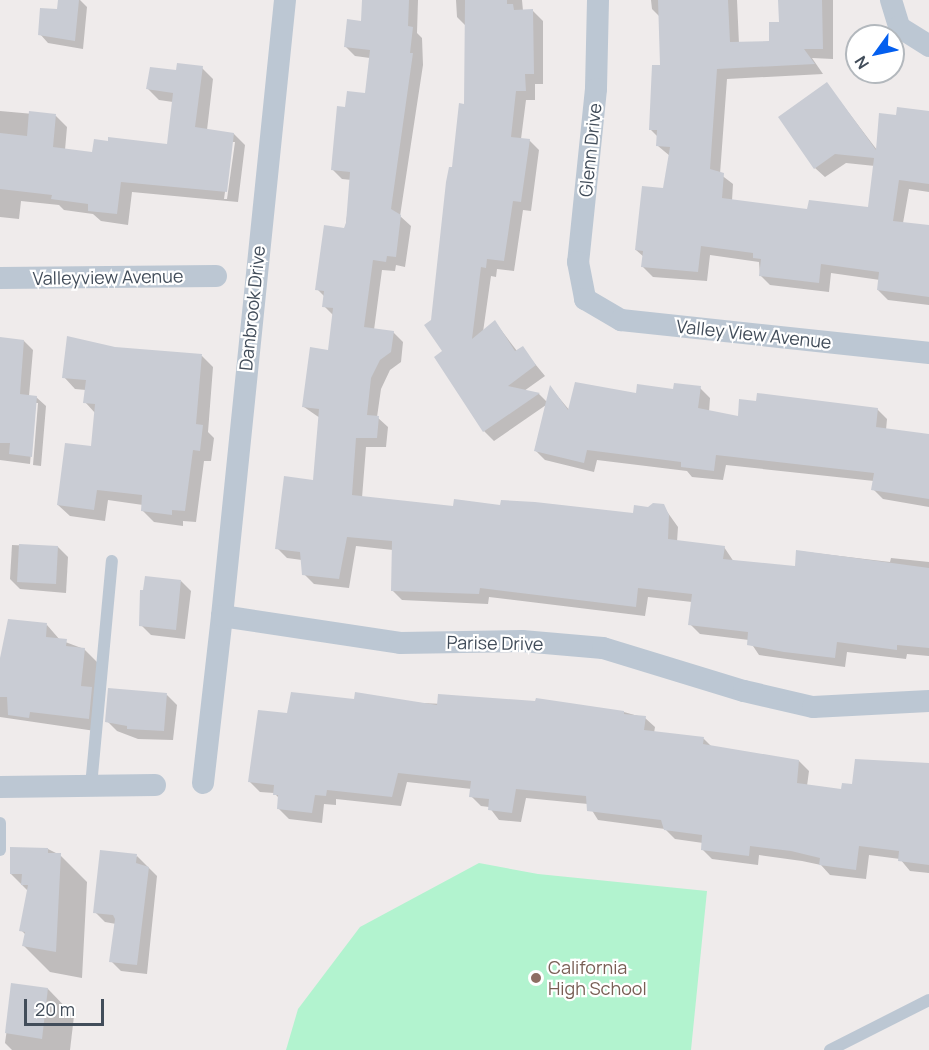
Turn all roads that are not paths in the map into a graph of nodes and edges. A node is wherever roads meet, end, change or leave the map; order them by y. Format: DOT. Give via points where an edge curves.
graph roads {
  1 [pos="285,0"];
  2 [pos="598,0"];
  3 [pos="891,0"];
  4 [pos="929,46"];
  5 [pos="216,276"];
  6 [pos="0,278"];
  7 [pos="585,299"];
  8 [pos="929,353"];
  9 [pos="112,561"];
  10 [pos="222,616"];
  11 [pos="929,701"];
  12 [pos="203,783"];
  13 [pos="155,785"];
  14 [pos="91,786"];
  15 [pos="0,787"];
  16 [pos="0,823"];
  17 [pos="0,850"];
  18 [pos="929,1000"];
  19 [pos="830,1050"];
  1 -- 10 [label="street, Danbrook Drive"];
  2 -- 7 [label="street, Glenn Drive" via="596,89 578,262"];
  3 -- 4 [label="street" via="899,27"];
  5 -- 6 [label="street, Valleyview Avenue"];
  7 -- 8 [label="street, Valley View Avenue" via="621,320"];
  9 -- 14 [label="lane"];
  10 -- 11 [label="street, Parise Drive" via="400,643 522,641 603,648 744,691 813,707"];
  10 -- 12 [label="street"];
  13 -- 14 [label="street"];
  14 -- 15 [label="street"];
  16 -- 17 [label="lane"];
  18 -- 19 [label="lane"];
}
